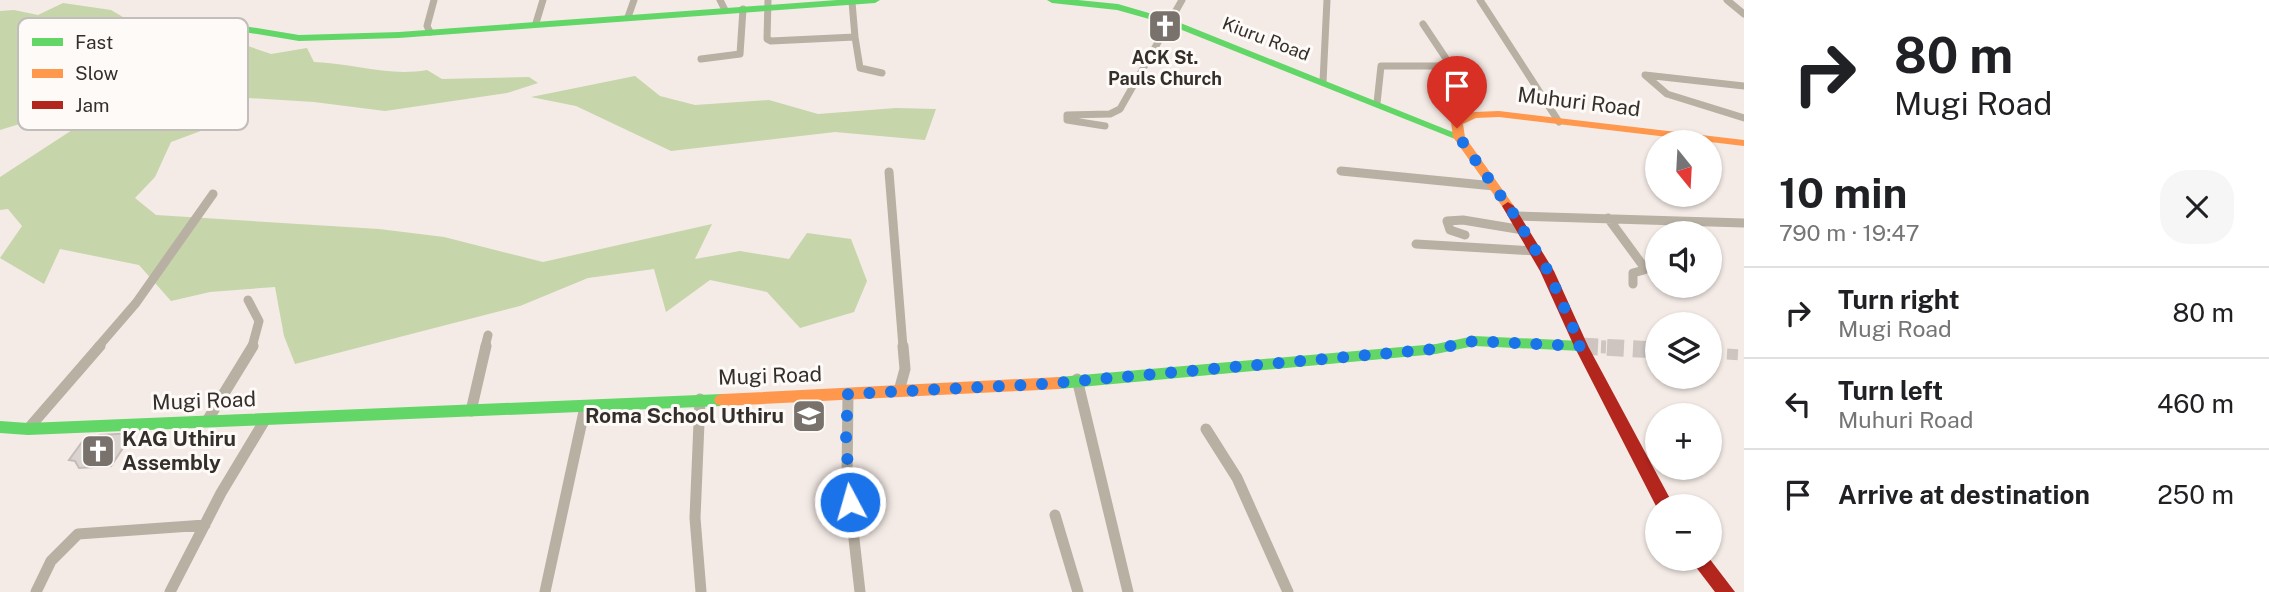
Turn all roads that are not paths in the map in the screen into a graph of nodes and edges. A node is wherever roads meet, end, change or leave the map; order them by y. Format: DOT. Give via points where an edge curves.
graph roads {
  1 [pos="434,0"];
  2 [pos="543,0"];
  3 [pos="634,0"];
  4 [pos="875,0"];
  5 [pos="1052,0"];
  6 [pos="1182,0"];
  7 [pos="1327,0"];
  8 [pos="1480,0"];
  9 [pos="1727,0"];
  10 [pos="1069,1"];
  11 [pos="852,2"];
  12 [pos="807,3"];
  13 [pos="768,4"];
  14 [pos="723,5"];
  15 [pos="743,9"];
  16 [pos="1744,13"];
  17 [pos="628,17"];
  18 [pos="1170,22"];
  19 [pos="536,23"];
  20 [pos="1423,24"];
  21 [pos="248,30"];
  22 [pos="430,32"];
  23 [pos="855,37"];
  24 [pos="701,60"];
  25 [pos="882,73"];
  26 [pos="1323,82"];
  27 [pos="1744,86"];
  28 [pos="1377,103"];
  29 [pos="1556,118"];
  30 [pos="1744,118"];
  31 [pos="1104,126"];
  32 [pos="1459,137"];
  33 [pos="1744,143"];
  34 [pos="1341,171"];
  35 [pos="889,172"];
  36 [pos="1493,186"];
  37 [pos="213,194"];
  38 [pos="1515,216"];
  39 [pos="1608,218"];
  40 [pos="1742,225"];
  41 [pos="1523,230"];
  42 [pos="1465,234"];
  43 [pos="1416,244"];
  44 [pos="1535,251"];
  45 [pos="1633,284"];
  46 [pos="248,300"];
  47 [pos="488,335"];
  48 [pos="1581,346"];
  49 [pos="1077,379"];
  50 [pos="899,391"];
  51 [pos="848,394"];
  52 [pos="700,399"];
  53 [pos="585,407"];
  54 [pos="471,411"];
  55 [pos="207,421"];
  56 [pos="265,421"];
  57 [pos="0,427"];
  58 [pos="29,429"];
  59 [pos="1206,429"];
  60 [pos="1659,494"];
  61 [pos="1055,515"];
  62 [pos="205,525"];
  63 [pos="1709,571"];
  64 [pos="36,592"];
  65 [pos="170,592"];
  66 [pos="545,592"];
  67 [pos="701,592"];
  68 [pos="860,592"];
  69 [pos="1078,592"];
  70 [pos="1128,592"];
  71 [pos="1288,592"];
  72 [pos="1726,592"];
  1 -- 22 [label="street" via="427,26"];
  2 -- 19 [label="street"];
  3 -- 17 [label="street"];
  4 -- 11 [label="street"];
  5 -- 10 [label="street, Kiuru Road"];
  6 -- 18 [label="street"];
  7 -- 26 [label="street"];
  8 -- 29 [label="street" via="1537,82"];
  9 -- 16 [label="street"];
  10 -- 18 [label="street, Kiuru Road" via="1118,7"];
  11 -- 12 [label="street"];
  11 -- 23 [label="street"];
  12 -- 13 [label="street"];
  13 -- 15 [label="street"];
  13 -- 23 [label="street" via="767,39 771,41"];
  14 -- 15 [label="street"];
  14 -- 17 [label="street"];
  15 -- 24 [label="street" via="740,54"];
  17 -- 19 [label="street"];
  18 -- 26 [label="street, Kiuru Road"];
  18 -- 31 [label="street" via="1120,109 1110,114 1067,116 1080,124"];
  19 -- 22 [label="street"];
  20 -- 28 [label="street" via="1449,63 1381,66"];
  21 -- 22 [label="street" via="299,38"];
  23 -- 25 [label="street" via="860,68"];
  26 -- 28 [label="street, Kiuru Road"];
  27 -- 30 [label="street" via="1645,75 1667,94"];
  28 -- 32 [label="street, Kiuru Road"];
  29 -- 32 [label="street, Muhuri Road" via="1474,115 1457,122"];
  29 -- 33 [label="street, Muhuri Road"];
  32 -- 36 [label="street"];
  34 -- 36 [label="street"];
  35 -- 50 [label="street" via="905,369"];
  36 -- 38 [label="street"];
  37 -- 58 [label="street" via="136,303"];
  38 -- 39 [label="street"];
  38 -- 41 [label="street"];
  39 -- 40 [label="street"];
  39 -- 45 [label="street" via="1644,267 1633,273"];
  41 -- 42 [label="street" via="1447,221 1450,230"];
  41 -- 44 [label="street"];
  43 -- 44 [label="street"];
  44 -- 48 [label="street"];
  46 -- 55 [label="street" via="259,324 252,348"];
  47 -- 54 [label="street"];
  48 -- 49 [label="street, Mugi Road" via="1474,341 1340,360"];
  48 -- 60 [label="street"];
  49 -- 50 [label="street, Mugi Road"];
  49 -- 70 [label="street"];
  50 -- 51 [label="street, Mugi Road"];
  51 -- 52 [label="street, Mugi Road"];
  51 -- 68 [label="street" via="847,477"];
  52 -- 53 [label="street, Mugi Road"];
  52 -- 67 [label="street" via="695,518"];
  53 -- 54 [label="street, Mugi Road"];
  53 -- 66 [label="street"];
  54 -- 56 [label="street, Mugi Road"];
  55 -- 56 [label="street, Mugi Road"];
  55 -- 58 [label="street, Mugi Road"];
  56 -- 62 [label="street"];
  57 -- 58 [label="street, Mugi Road"];
  59 -- 71 [label="street" via="1233,471"];
  61 -- 69 [label="street"];
  62 -- 64 [label="street" via="78,534 51,561"];
  62 -- 65 [label="street"];
  63 -- 72 [label="street"];
}
